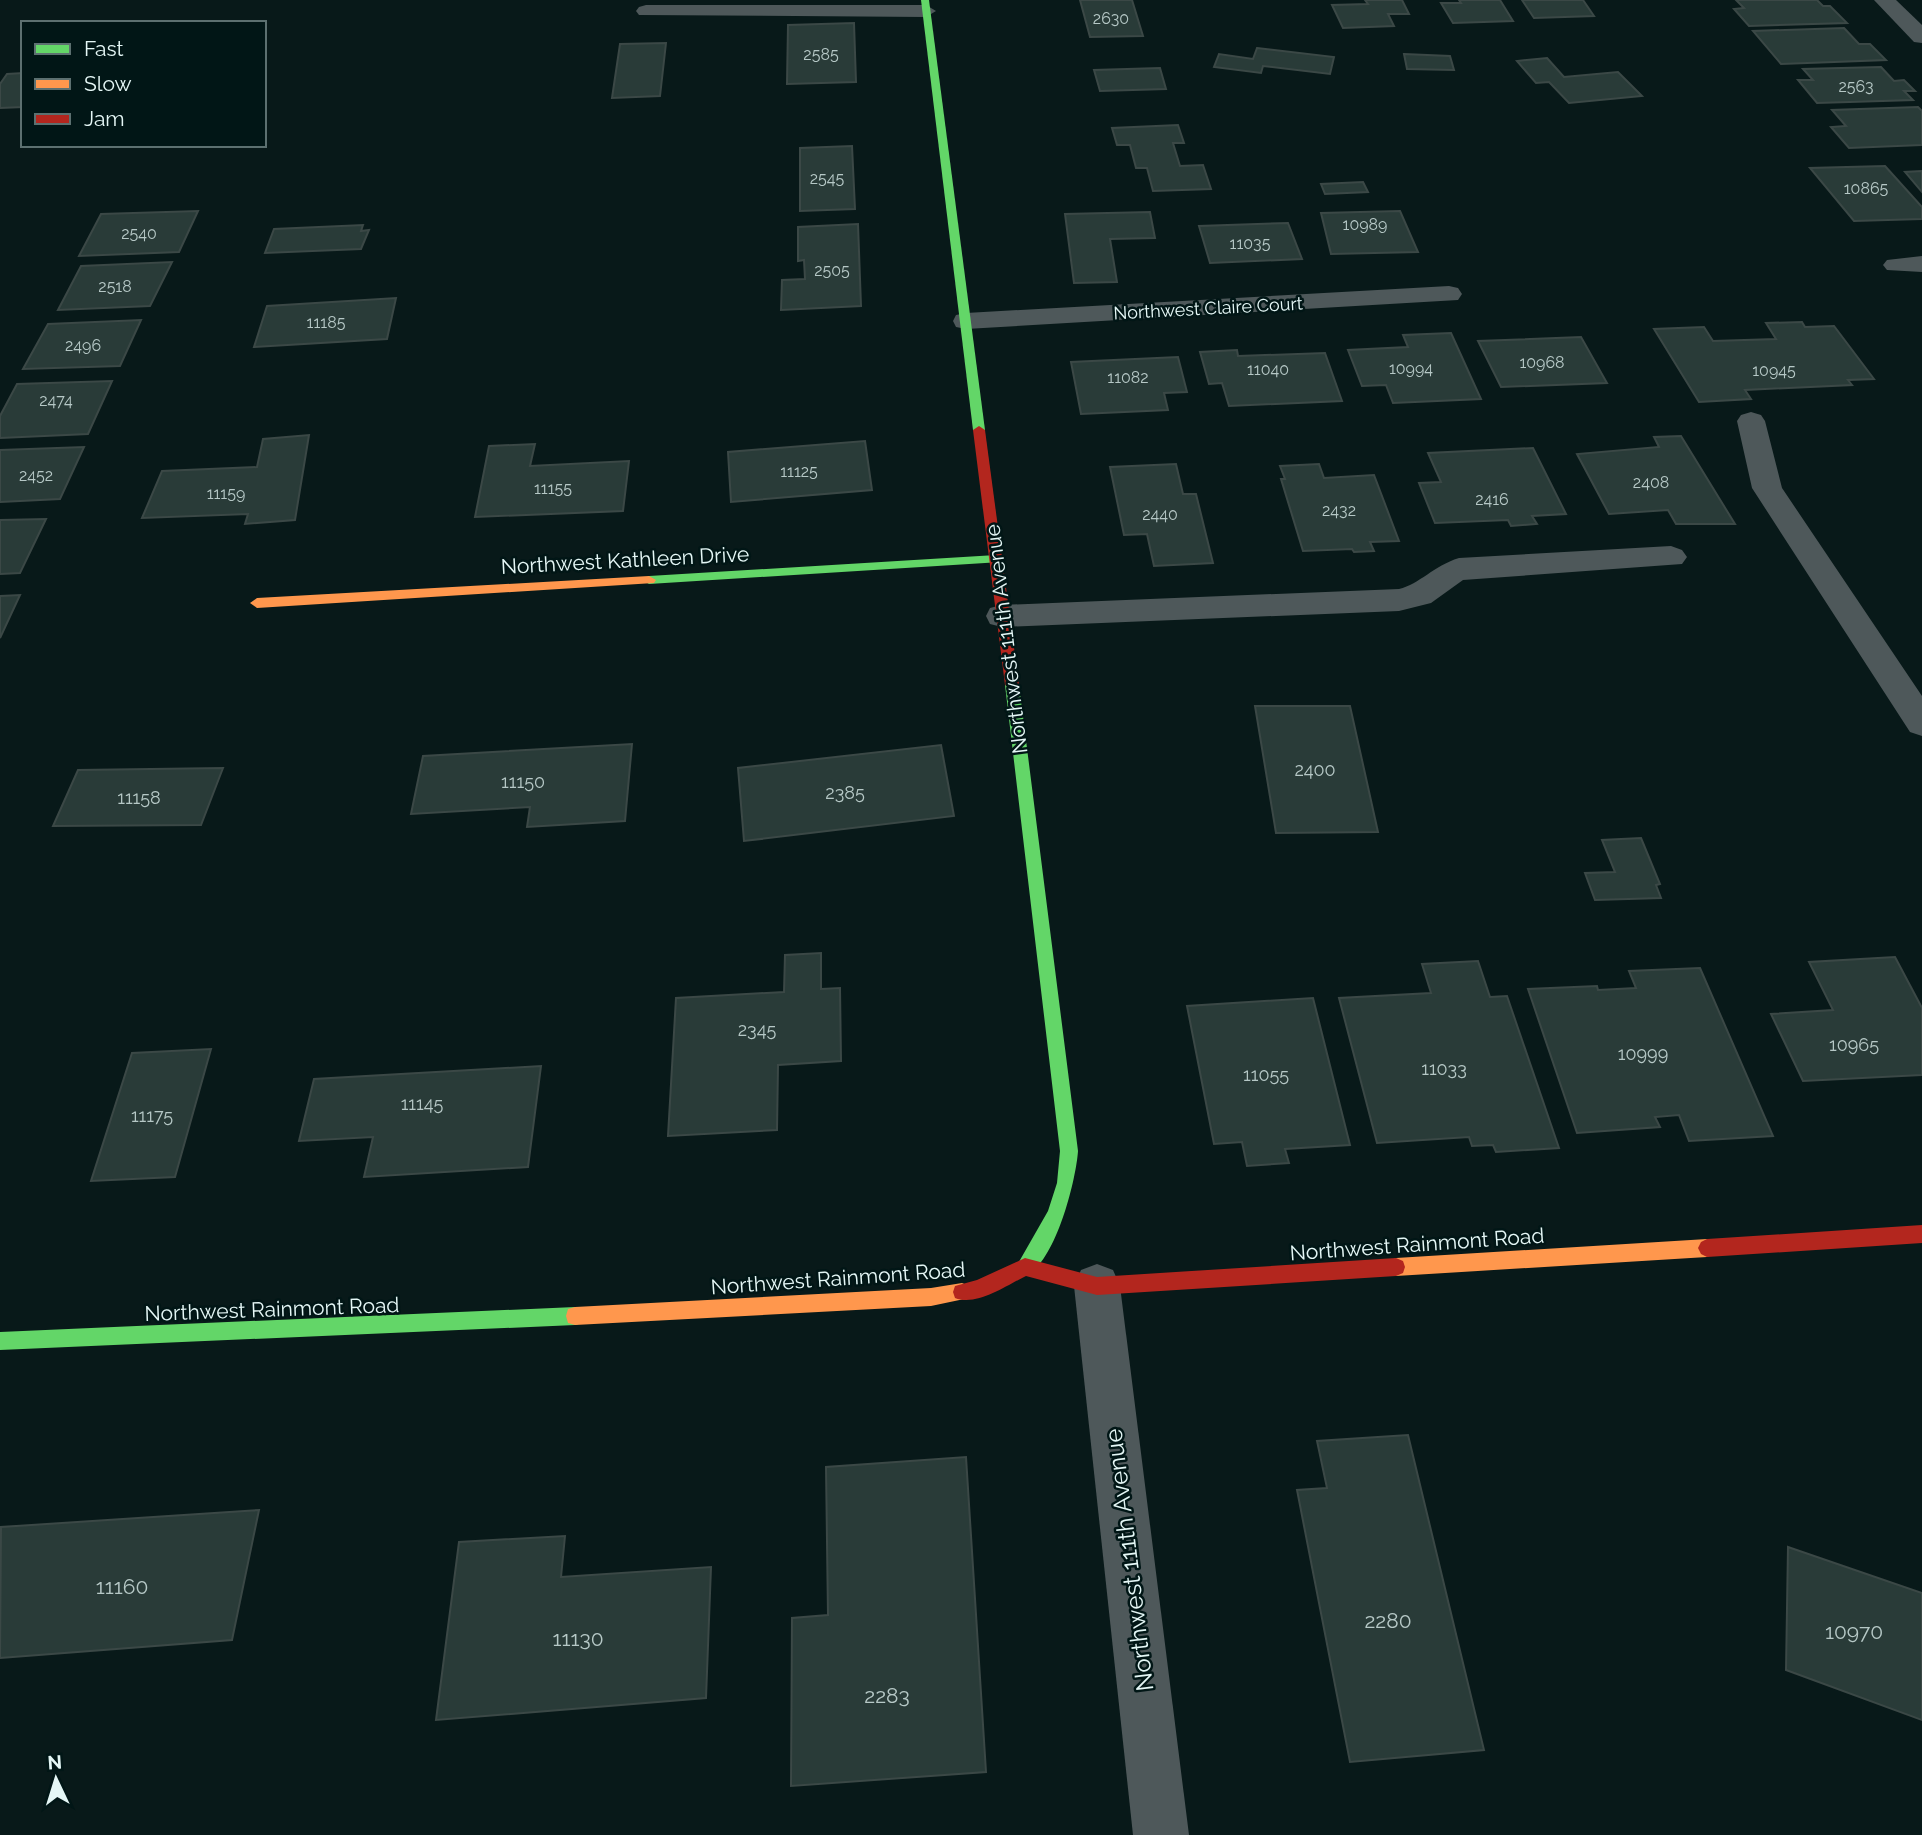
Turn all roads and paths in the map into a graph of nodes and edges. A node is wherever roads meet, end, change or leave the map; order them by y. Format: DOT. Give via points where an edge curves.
graph roads {
  1 [pos="1884,0"];
  2 [pos="925,6"];
  3 [pos="646,11"];
  4 [pos="1922,37"];
  5 [pos="1449,294"];
  6 [pos="966,321"];
  7 [pos="1751,421"];
  8 [pos="1671,557"];
  9 [pos="996,559"];
  10 [pos="257,603"];
  11 [pos="1002,616"];
  12 [pos="1922,723"];
  13 [pos="1922,1234"];
  14 [pos="1025,1267"];
  15 [pos="1097,1286"];
  16 [pos="0,1341"];
  17 [pos="1161,1835"];
  1 -- 4 [label="street"];
  2 -- 3 [label="street"];
  2 -- 6 [label="street, Northwest 111th Avenue"];
  5 -- 6 [label="street, Northwest Claire Court"];
  6 -- 9 [label="street, Northwest 111th Avenue"];
  7 -- 12 [label="street" via="1767,488"];
  8 -- 11 [label="street" via="1459,569 1420,595 1399,600"];
  9 -- 10 [label="street, Northwest Kathleen Drive"];
  9 -- 11 [label="street, Northwest 111th Avenue"];
  11 -- 14 [label="street, Northwest 111th Avenue" via="1071,1164 1068,1193 1050,1234"];
  13 -- 15 [label="street, Northwest Rainmont Road"];
  14 -- 15 [label="street, Northwest Rainmont Road"];
  14 -- 16 [label="street, Northwest Rainmont Road" via="979,1289 931,1297 356,1328"];
  15 -- 17 [label="street, Northwest 111th Avenue"];
}
